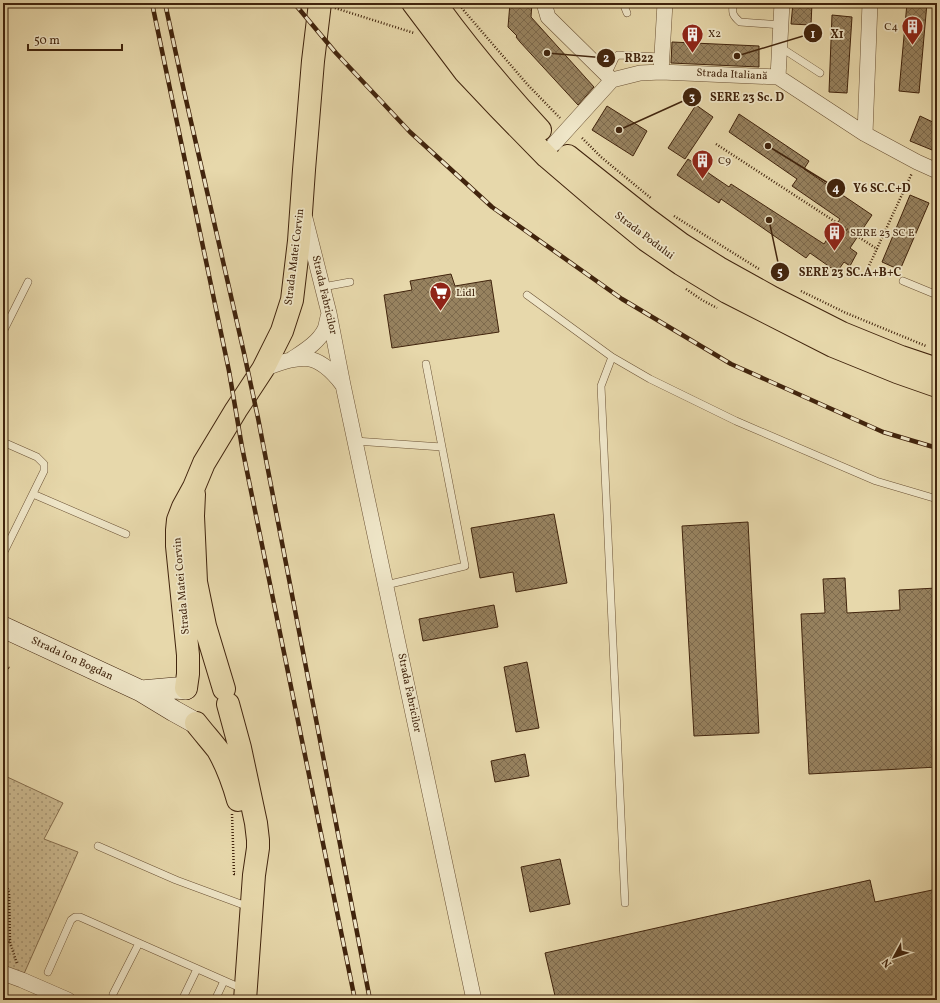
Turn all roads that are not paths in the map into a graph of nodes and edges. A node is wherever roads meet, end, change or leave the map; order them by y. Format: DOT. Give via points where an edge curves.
graph roads {
  1 [pos="320,3"];
  2 [pos="413,3"];
  3 [pos="435,3"];
  4 [pos="544,3"];
  5 [pos="623,3"];
  6 [pos="665,3"];
  7 [pos="733,3"];
  8 [pos="782,3"];
  9 [pos="870,3"];
  10 [pos="627,13"];
  11 [pos="780,25"];
  12 [pos="779,46"];
  13 [pos="661,64"];
  14 [pos="820,73"];
  15 [pos="778,77"];
  16 [pos="610,78"];
  17 [pos="865,134"];
  18 [pos="554,144"];
  19 [pos="937,171"];
  20 [pos="302,206"];
  21 [pos="903,281"];
  22 [pos="28,282"];
  23 [pos="350,282"];
  24 [pos="323,288"];
  25 [pos="937,295"];
  26 [pos="527,296"];
  27 [pos="329,312"];
  28 [pos="3,332"];
  29 [pos="612,357"];
  30 [pos="292,359"];
  31 [pos="426,364"];
  32 [pos="263,369"];
  33 [pos="937,369"];
  34 [pos="343,385"];
  35 [pos="937,386"];
  36 [pos="355,441"];
  37 [pos="3,442"];
  38 [pos="442,447"];
  39 [pos="194,487"];
  40 [pos="33,494"];
  41 [pos="937,499"];
  42 [pos="126,534"];
  43 [pos="3,554"];
  44 [pos="386,585"];
  45 [pos="3,627"];
  46 [pos="186,689"];
  47 [pos="140,691"];
  48 [pos="226,697"];
  49 [pos="194,722"];
  50 [pos="98,846"];
  51 [pos="254,875"];
  52 [pos="625,903"];
  53 [pos="251,908"];
  54 [pos="139,943"];
  55 [pos="197,969"];
  56 [pos="48,972"];
  57 [pos="3,973"];
  58 [pos="224,980"];
  59 [pos="113,994"];
  60 [pos="245,995"];
  61 [pos="68,1000"];
  62 [pos="182,1000"];
  63 [pos="215,1000"];
  64 [pos="474,1000"];
  1 -- 20 [label="main road, Strada Matei Corvin"];
  2 -- 35 [label="main road, Strada Podului" via="465,72 499,108 548,157 646,240 727,292 833,346"];
  3 -- 18 [label="main road, Strada Podului" via="497,81"];
  4 -- 16 [label="street" via="548,17"];
  5 -- 10 [label="lane"];
  6 -- 13 [label="street"];
  7 -- 11 [label="lane" via="732,14 740,22"];
  8 -- 11 [label="street"];
  9 -- 17 [label="street"];
  11 -- 12 [label="street"];
  12 -- 14 [label="lane"];
  12 -- 15 [label="street"];
  13 -- 15 [label="street, Strada Italiană"];
  13 -- 16 [label="street, Strada Italiană" via="640,73"];
  13 -- 16 [label="lane" via="618,54"];
  15 -- 17 [label="street, Strada Italiană"];
  16 -- 18 [label="street"];
  17 -- 19 [label="street, Strada Italiană"];
  18 -- 33 [label="main road, Strada Podului" via="646,218 719,268 842,333"];
  20 -- 24 [label="street, Strada Fabricilor"];
  20 -- 32 [label="main road, Strada Matei Corvin" via="292,300 282,331"];
  21 -- 25 [label="lane"];
  22 -- 28 [label="lane"];
  23 -- 24 [label="lane"];
  24 -- 27 [label="street, Strada Fabricilor"];
  26 -- 29 [label="lane"];
  27 -- 30 [label="street" via="325,329 318,339"];
  27 -- 34 [label="street, Strada Fabricilor"];
  29 -- 41 [label="lane" via="650,379 736,420 876,481"];
  29 -- 52 [label="lane" via="601,386"];
  30 -- 32 [label="street, Strada Fabricilor"];
  30 -- 34 [label="street, Strada Fabricilor" via="316,360"];
  31 -- 38 [label="lane"];
  32 -- 39 [label="main road, Strada Matei Corvin" via="204,463"];
  34 -- 36 [label="street, Strada Fabricilor"];
  36 -- 38 [label="lane"];
  36 -- 44 [label="street, Strada Fabricilor"];
  37 -- 40 [label="lane" via="37,457 44,464 44,471"];
  38 -- 44 [label="lane" via="465,566"];
  39 -- 46 [label="main road, Strada Matei Corvin" via="178,520 177,530 188,655"];
  39 -- 48 [label="main road, Strada Matei Corvin" via="196,582 205,626"];
  40 -- 42 [label="lane"];
  40 -- 43 [label="lane"];
  44 -- 64 [label="street, Strada Fabricilor"];
  45 -- 47 [label="main road, Strada Ion Bogdan"];
  46 -- 47 [label="main road, Strada Ion Bogdan"];
  46 -- 48 [label="main road" via="200,679 214,680 220,684"];
  46 -- 49 [label="main road" via="183,710"];
  47 -- 49 [label="main road, Strada Ion Bogdan"];
  48 -- 49 [label="main road" via="226,712 215,723 207,725"];
  48 -- 51 [label="main road, Strada Matei Corvin" via="256,823 258,848"];
  49 -- 51 [label="main road, Strada Matei Corvin" via="217,749 231,777"];
  50 -- 53 [label="lane" via="176,880"];
  51 -- 53 [label="main road, Strada Matei Corvin"];
  53 -- 60 [label="main road, Strada Matei Corvin"];
  54 -- 55 [label="lane"];
  54 -- 56 [label="lane" via="75,917 71,920"];
  54 -- 59 [label="lane"];
  55 -- 58 [label="lane"];
  55 -- 62 [label="lane"];
  57 -- 61 [label="street"];
  58 -- 60 [label="lane"];
  58 -- 63 [label="lane"];
}
